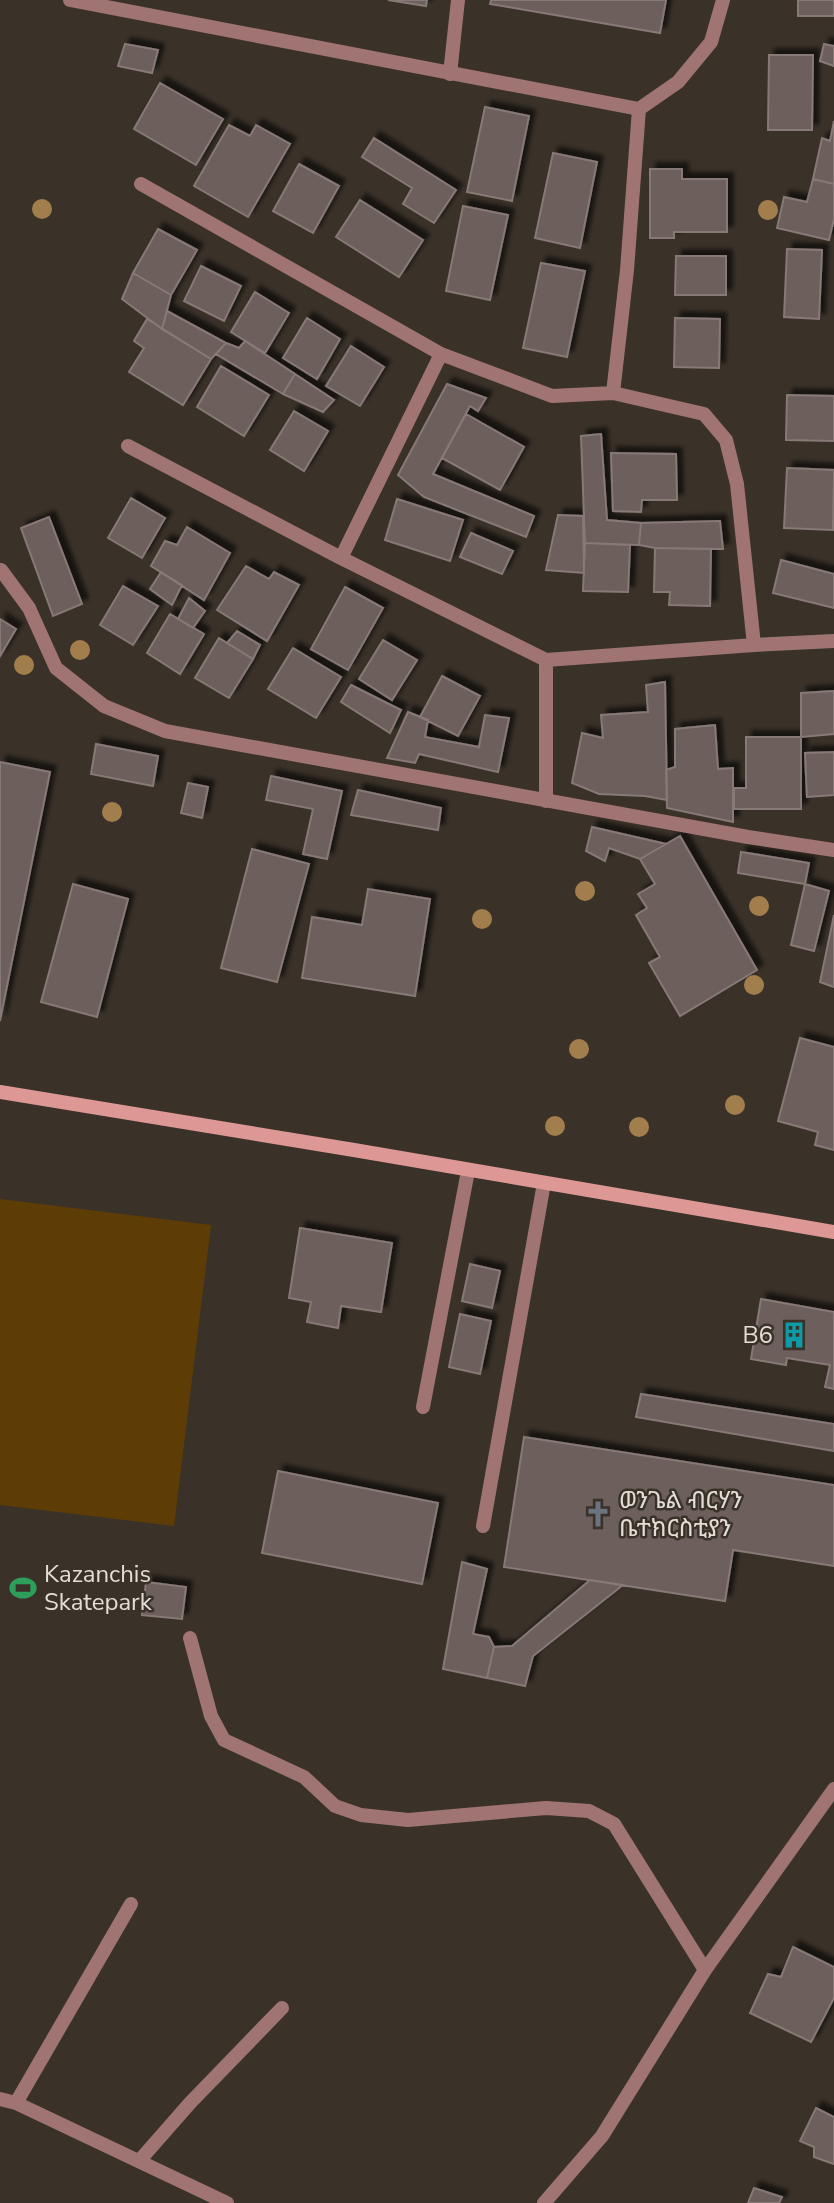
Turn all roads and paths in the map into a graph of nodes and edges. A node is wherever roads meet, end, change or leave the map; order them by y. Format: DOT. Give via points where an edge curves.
graph roads {
  1 [pos="70,0"];
  2 [pos="458,0"];
  3 [pos="723,0"];
  4 [pos="450,74"];
  5 [pos="639,109"];
  6 [pos="141,184"];
  7 [pos="440,354"];
  8 [pos="613,393"];
  9 [pos="128,446"];
  10 [pos="341,558"];
  11 [pos="1,570"];
  12 [pos="834,642"];
  13 [pos="754,645"];
  14 [pos="546,660"];
  15 [pos="545,801"];
  16 [pos="834,850"];
  17 [pos="0,1092"];
  18 [pos="468,1171"];
  19 [pos="544,1183"];
  20 [pos="834,1232"];
  21 [pos="423,1407"];
  22 [pos="483,1526"];
  23 [pos="190,1638"];
  24 [pos="834,1789"];
  25 [pos="131,1904"];
  26 [pos="705,1970"];
  27 [pos="282,2008"];
  28 [pos="0,2099"];
  29 [pos="16,2103"];
  30 [pos="140,2160"];
  31 [pos="227,2203"];
  32 [pos="544,2203"];
  1 -- 4 [label="street"];
  2 -- 4 [label="street"];
  3 -- 5 [label="street" via="711,43 678,82"];
  4 -- 5 [label="street"];
  5 -- 8 [label="street"];
  6 -- 7 [label="street"];
  7 -- 8 [label="street" via="552,396"];
  7 -- 10 [label="street"];
  8 -- 13 [label="street" via="704,414 726,440 737,484"];
  9 -- 10 [label="street"];
  10 -- 14 [label="street"];
  11 -- 15 [label="street" via="29,608 55,668 104,706 165,731"];
  12 -- 13 [label="street"];
  13 -- 14 [label="street"];
  14 -- 15 [label="street"];
  15 -- 16 [label="street"];
  17 -- 18 [label="main road"];
  18 -- 19 [label="main road"];
  18 -- 21 [label="street"];
  19 -- 20 [label="main road"];
  19 -- 22 [label="street"];
  23 -- 26 [label="street" via="211,1716 224,1740 304,1777 335,1806 361,1815 408,1820 545,1808 589,1811 614,1824"];
  24 -- 26 [label="street"];
  25 -- 29 [label="street"];
  26 -- 32 [label="street" via="601,2136"];
  27 -- 30 [label="street"];
  28 -- 29 [label="street"];
  29 -- 30 [label="street"];
  30 -- 31 [label="street"];
}
